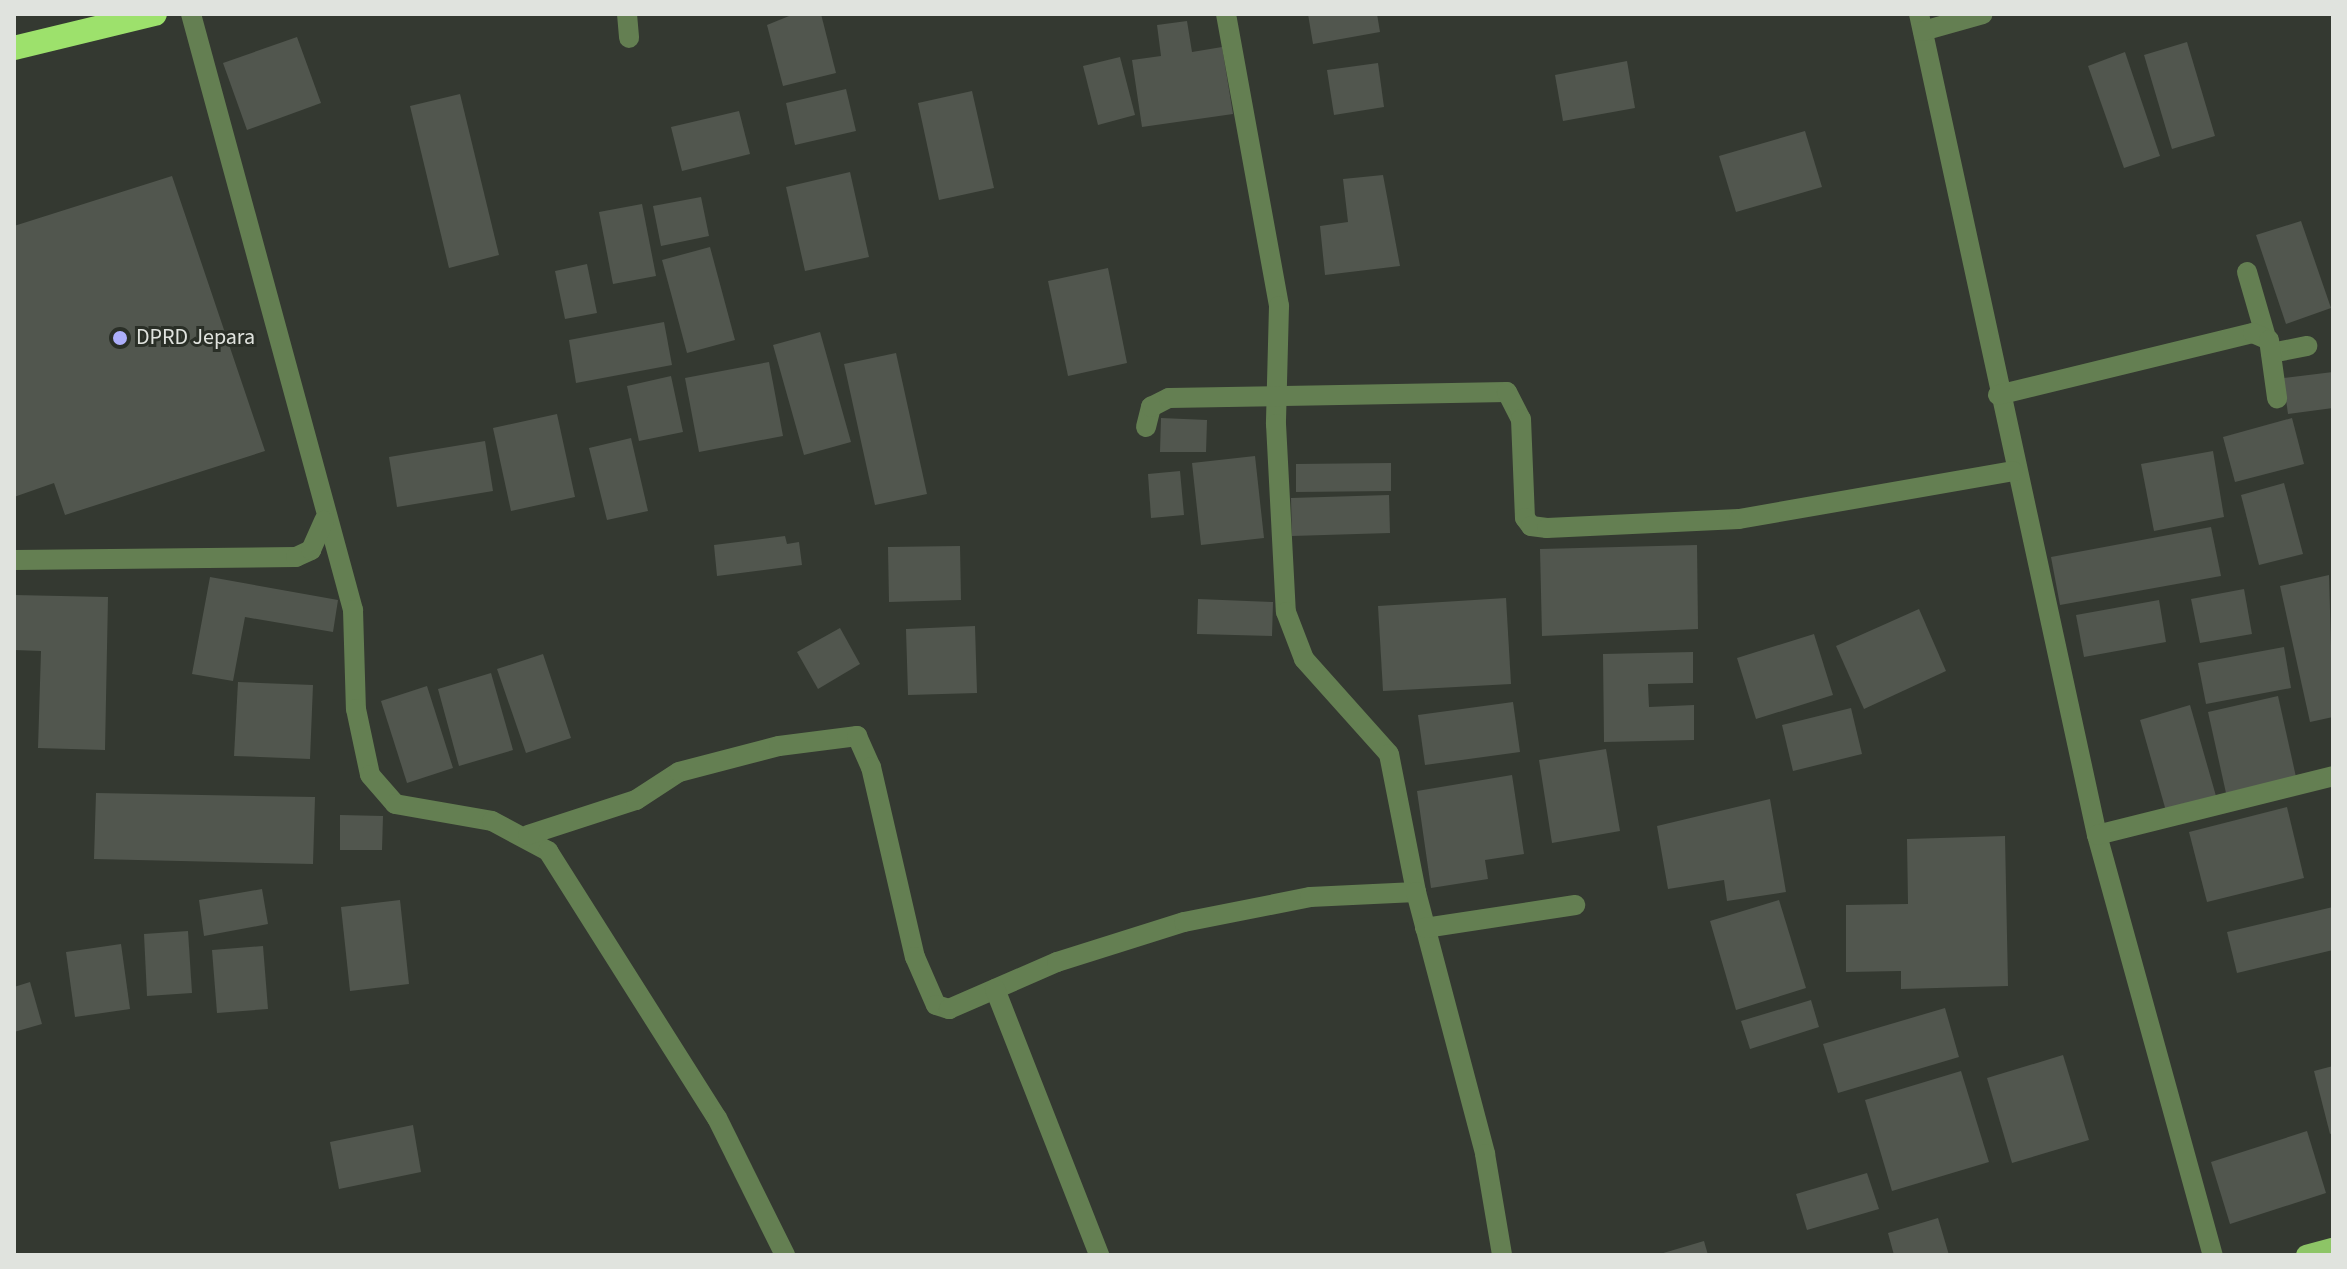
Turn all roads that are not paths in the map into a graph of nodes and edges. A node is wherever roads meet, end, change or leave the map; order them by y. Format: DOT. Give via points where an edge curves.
graph roads {
  1 [pos="155,14"];
  2 [pos="191,14"];
  3 [pos="627,14"];
  4 [pos="1226,14"];
  5 [pos="1983,14"];
  6 [pos="1921,23"];
  7 [pos="629,38"];
  8 [pos="14,48"];
  9 [pos="2247,272"];
  10 [pos="2268,343"];
  11 [pos="2307,346"];
  12 [pos="1277,394"];
  13 [pos="1998,395"];
  14 [pos="2277,398"];
  15 [pos="1146,427"];
  16 [pos="2013,471"];
  17 [pos="324,521"];
  18 [pos="14,560"];
  19 [pos="2333,776"];
  20 [pos="528,835"];
  21 [pos="2097,835"];
  22 [pos="1416,892"];
  23 [pos="1575,905"];
  24 [pos="1425,928"];
  25 [pos="995,989"];
  26 [pos="2333,1248"];
  27 [pos="785,1255"];
  28 [pos="1099,1255"];
  29 [pos="1502,1255"];
  30 [pos="2213,1255"];
  31 [pos="2306,1255"];
  1 -- 8 [label="highway"];
  2 -- 17 [label="street"];
  3 -- 7 [label="street"];
  4 -- 12 [label="street" via="1275,268 1282,342"];
  5 -- 6 [label="street"];
  6 -- 13 [label="street"];
  9 -- 10 [label="street"];
  10 -- 11 [label="street"];
  10 -- 13 [label="street"];
  10 -- 14 [label="street"];
  12 -- 15 [label="street" via="1169,398 1151,407"];
  12 -- 16 [label="street" via="1507,392 1521,419 1525,518 1531,526 1547,528 1739,519"];
  12 -- 22 [label="street" via="1279,548 1293,640 1389,754"];
  13 -- 16 [label="street"];
  16 -- 21 [label="street"];
  17 -- 18 [label="street" via="311,550 296,557"];
  17 -- 20 [label="street" via="353,610 356,709 370,775 395,804 417,812 492,821"];
  19 -- 21 [label="street"];
  20 -- 25 [label="street" via="636,800 679,772 779,746 857,736 871,767 915,957 936,1005 949,1009"];
  20 -- 27 [label="street" via="548,851 587,908 717,1118"];
  21 -- 30 [label="street"];
  22 -- 24 [label="street"];
  22 -- 25 [label="street" via="1310,897 1184,922 1057,962"];
  23 -- 24 [label="street"];
  24 -- 29 [label="street" via="1485,1154"];
  25 -- 28 [label="street"];
  26 -- 31 [label="main road"];
}
